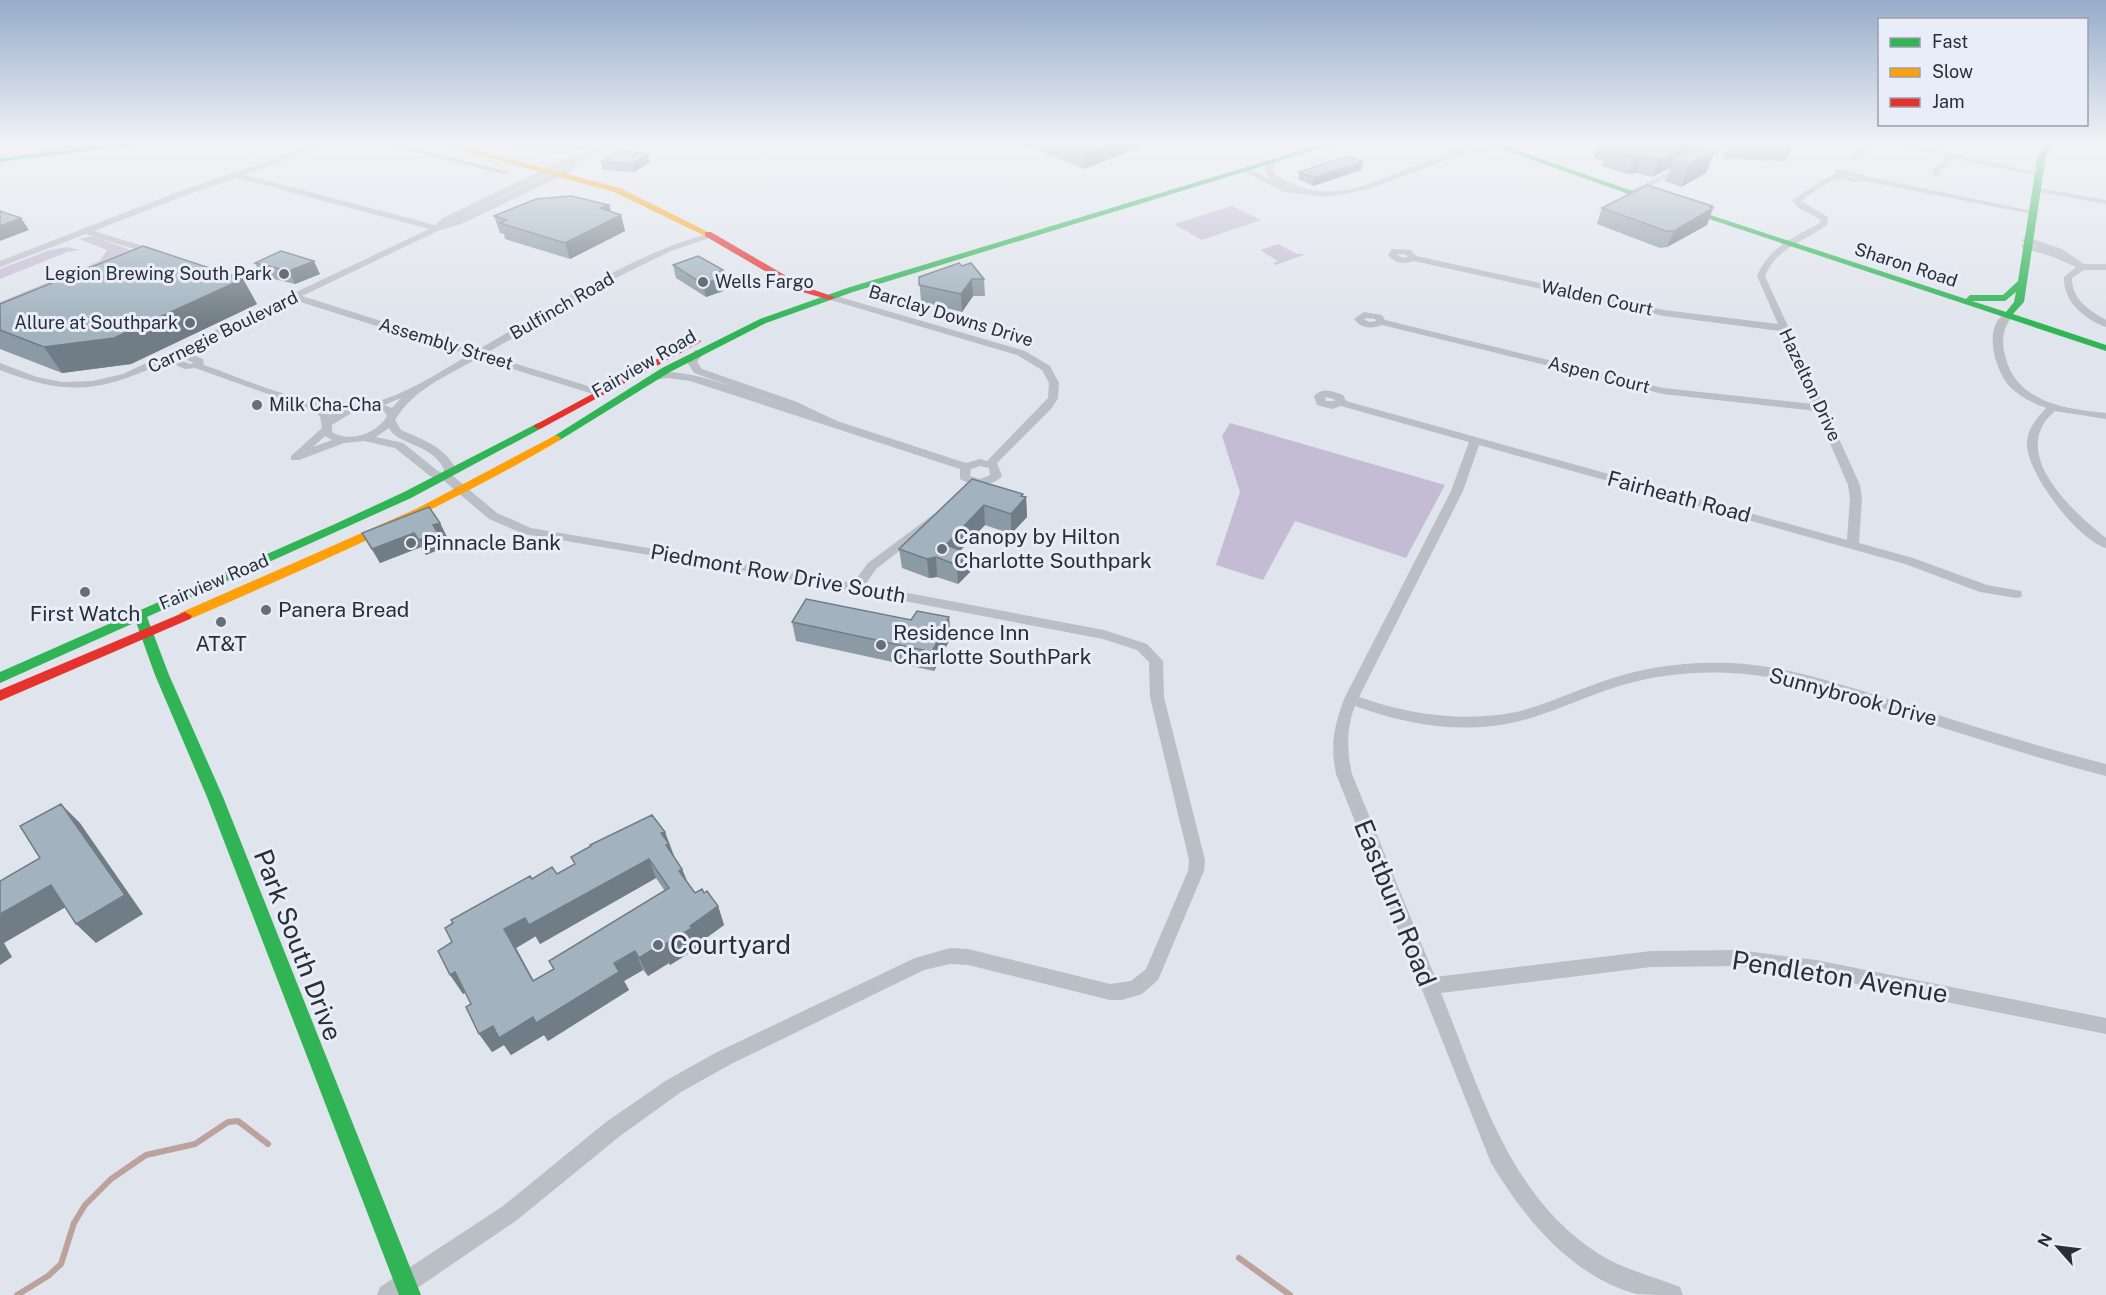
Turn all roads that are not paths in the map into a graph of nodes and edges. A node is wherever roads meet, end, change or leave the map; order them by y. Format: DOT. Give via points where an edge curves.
graph roads {
  1 [pos="161,202"];
  2 [pos="339,202"];
  3 [pos="485,202"];
  4 [pos="644,202"];
  5 [pos="1103,202"];
  6 [pos="1123,202"];
  7 [pos="1141,202"];
  8 [pos="1676,202"];
  9 [pos="1686,202"];
  10 [pos="1798,202"];
  11 [pos="1984,202"];
  12 [pos="2034,202"];
  13 [pos="2032,212"];
  14 [pos="1103,214"];
  15 [pos="437,228"];
  16 [pos="86,231"];
  17 [pos="716,234"];
  18 [pos="1791,242"];
  19 [pos="2026,243"];
  20 [pos="161,255"];
  21 [pos="1413,258"];
  22 [pos="0,264"];
  23 [pos="2082,267"];
  24 [pos="2106,267"];
  25 [pos="2019,283"];
  26 [pos="821,293"];
  27 [pos="1956,295"];
  28 [pos="295,297"];
  29 [pos="2008,315"];
  30 [pos="1381,322"];
  31 [pos="2106,324"];
  32 [pos="1783,328"];
  33 [pos="2106,348"];
  34 [pos="699,352"];
  35 [pos="478,354"];
  36 [pos="172,356"];
  37 [pos="0,366"];
  38 [pos="655,377"];
  39 [pos="418,388"];
  40 [pos="597,392"];
  41 [pos="1341,403"];
  42 [pos="309,405"];
  43 [pos="365,406"];
  44 [pos="2053,407"];
  45 [pos="1820,408"];
  46 [pos="2106,416"];
  47 [pos="391,418"];
  48 [pos="832,423"];
  49 [pos="326,427"];
  50 [pos="358,438"];
  51 [pos="344,440"];
  52 [pos="1475,440"];
  53 [pos="990,464"];
  54 [pos="966,467"];
  55 [pos="447,477"];
  56 [pos="972,481"];
  57 [pos="464,491"];
  58 [pos="959,494"];
  59 [pos="944,508"];
  60 [pos="2106,544"];
  61 [pos="1853,546"];
  62 [pos="326,554"];
  63 [pos="856,588"];
  64 [pos="2016,594"];
  65 [pos="140,613"];
  66 [pos="146,631"];
  67 [pos="0,678"];
  68 [pos="0,696"];
  69 [pos="1352,699"];
  70 [pos="2106,770"];
  71 [pos="1429,986"];
  72 [pos="2106,1026"];
  73 [pos="401,1291"];
  74 [pos="1672,1295"];
  1 -- 16 [label="street"];
  2 -- 15 [label="street"];
  3 -- 15 [label="street, Carnegie Boulevard"];
  4 -- 17 [label="main road, Barclay Downs Drive" via="697,231"];
  5 -- 26 [label="main road, Fairview Road"];
  6 -- 14 [label="main road" via="1106,208"];
  7 -- 14 [label="main road, Fairview Road"];
  8 -- 18 [label="main road, Sharon Road"];
  9 -- 18 [label="main road, Sharon Road"];
  10 -- 18 [label="street" via="1825,219 1824,224"];
  11 -- 13 [label="street"];
  12 -- 13 [label="main road"];
  13 -- 19 [label="main road"];
  14 -- 26 [label="main road, Fairview Road"];
  15 -- 28 [label="street, Carnegie Boulevard"];
  16 -- 20 [label="street"];
  16 -- 22 [label="street"];
  17 -- 26 [label="main road, Barclay Downs Drive"];
  17 -- 35 [label="street, Bulfinch Road" via="668,249 635,265"];
  18 -- 27 [label="main road, Sharon Road"];
  18 -- 29 [label="main road, Sharon Road" via="1991,313"];
  18 -- 32 [label="street, Hazelton Drive" via="1761,276"];
  19 -- 23 [label="street"];
  19 -- 25 [label="main road"];
  21 -- 32 [label="street, Walden Court" via="1664,313"];
  23 -- 24 [label="street"];
  23 -- 31 [label="street" via="2068,277 2069,295"];
  25 -- 27 [label="main road" via="2001,300"];
  25 -- 29 [label="main road" via="2019,302"];
  26 -- 34 [label="main road, Fairview Road"];
  26 -- 40 [label="main road, Fairview Road" via="707,336"];
  26 -- 53 [label="street, Barclay Downs Drive" via="1021,353 1046,368 1054,383 1050,404"];
  27 -- 29 [label="main road, Sharon Road"];
  28 -- 35 [label="street, Assembly Street"];
  28 -- 36 [label="street, Carnegie Boulevard"];
  29 -- 33 [label="main road, Sharon Road"];
  29 -- 44 [label="street" via="1997,330 2006,376 2019,391"];
  30 -- 45 [label="street, Aspen Court" via="1663,391"];
  32 -- 45 [label="street, Hazelton Drive"];
  34 -- 38 [label="main road, Fairview Road"];
  34 -- 48 [label="street" via="692,362 698,371 793,404"];
  35 -- 39 [label="street, Bulfinch Road"];
  35 -- 40 [label="street, Assembly Street"];
  36 -- 37 [label="street, Carnegie Boulevard" via="127,376 82,386 51,385"];
  36 -- 42 [label="street" via="172,361 185,366 198,366"];
  38 -- 48 [label="street" via="691,378"];
  38 -- 57 [label="main road, Fairview Road"];
  39 -- 43 [label="street, Bulfinch Road" via="387,402"];
  39 -- 47 [label="street, Bulfinch Road"];
  40 -- 55 [label="main road, Fairview Road"];
  40 -- 57 [label="main road" via="571,414 474,473 464,484"];
  41 -- 52 [label="street, Fairheath Road"];
  42 -- 43 [label="street"];
  42 -- 49 [label="street" via="325,415"];
  43 -- 47 [label="street" via="386,408"];
  43 -- 49 [label="street, Bulfinch Road" via="340,413"];
  44 -- 46 [label="street"];
  44 -- 60 [label="street" via="2039,418 2032,433 2040,476 2054,496"];
  45 -- 61 [label="street, Hazelton Drive" via="1856,491"];
  47 -- 50 [label="street, Bulfinch Road" via="376,432"];
  47 -- 55 [label="street" via="396,432 426,445 446,462 450,470"];
  48 -- 54 [label="street"];
  49 -- 51 [label="street" via="331,437"];
  49 -- 51 [label="street" via="294,458"];
  50 -- 51 [label="street"];
  50 -- 55 [label="street" via="399,445 434,474"];
  52 -- 61 [label="street, Fairheath Road"];
  52 -- 69 [label="street, Eastburn Road" via="1457,491"];
  53 -- 54 [label="street"];
  53 -- 56 [label="street, Barclay Downs Drive" via="997,472 993,479"];
  54 -- 56 [label="street" via="964,477"];
  55 -- 57 [label="street, Piedmont Row Drive South"];
  55 -- 62 [label="main road" via="448,483 440,493 344,539"];
  55 -- 65 [label="main road, Fairview Road"];
  56 -- 58 [label="street, Barclay Downs Drive"];
  57 -- 62 [label="main road, Fairview Road"];
  57 -- 63 [label="street, Piedmont Row Drive South" via="493,516 527,531"];
  59 -- 63 [label="street" via="872,566"];
  61 -- 64 [label="street, Fairheath Road" via="1909,561 1985,589"];
  62 -- 66 [label="main road, Fairview Road"];
  63 -- 73 [label="street, Piedmont Row Drive South" via="1124,641 1144,648 1156,661 1156,697 1197,860 1196,871 1152,974 1128,991 1116,993 968,957 950,956 921,963 674,1086 621,1123 510,1213"];
  65 -- 66 [label="main road, Park South Drive"];
  65 -- 67 [label="main road, Fairview Road"];
  66 -- 68 [label="main road, Fairview Road"];
  66 -- 73 [label="main road, Park South Drive" via="248,880"];
  69 -- 70 [label="street, Sunnybrook Drive" via="1425,719 1484,721 1534,712 1645,674 1689,668 1733,669 1833,687"];
  69 -- 71 [label="street, Eastburn Road" via="1340,735 1344,774"];
  71 -- 72 [label="street, Pendleton Avenue" via="1651,959 1738,958 1816,968"];
  71 -- 74 [label="street, Eastburn Road" via="1498,1156 1530,1208 1590,1261 1630,1282"];
}
